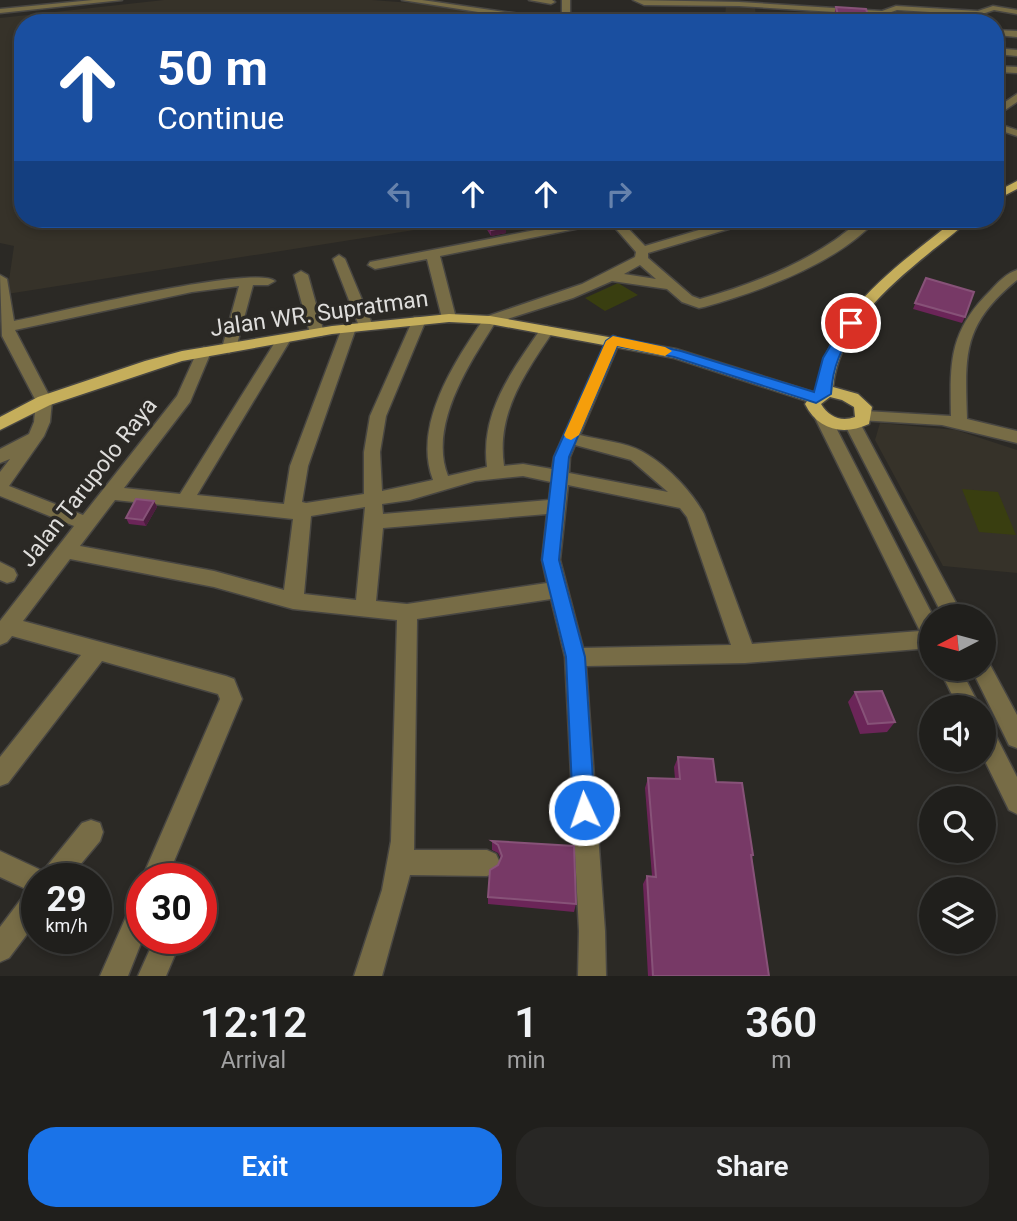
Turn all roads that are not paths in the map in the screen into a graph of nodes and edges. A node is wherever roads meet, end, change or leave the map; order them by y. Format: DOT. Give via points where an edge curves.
graph roads {
  1 [pos="118,0"];
  2 [pos="406,0"];
  3 [pos="533,0"];
  4 [pos="874,0"];
  5 [pos="426,1"];
  6 [pos="638,1"];
  7 [pos="678,1"];
  8 [pos="551,2"];
  9 [pos="726,2"];
  10 [pos="43,3"];
  11 [pos="779,3"];
  12 [pos="990,3"];
  13 [pos="825,4"];
  14 [pos="0,11"];
  15 [pos="1017,12"];
  16 [pos="883,13"];
  17 [pos="509,14"];
  18 [pos="562,228"];
  19 [pos="618,228"];
  20 [pos="721,228"];
  21 [pos="858,228"];
  22 [pos="952,228"];
  23 [pos="432,252"];
  24 [pos="641,255"];
  25 [pos="375,265"];
  26 [pos="326,271"];
  27 [pos="1017,274"];
  28 [pos="301,275"];
  29 [pos="614,277"];
  30 [pos="0,279"];
  31 [pos="247,281"];
  32 [pos="268,281"];
  33 [pos="670,285"];
  34 [pos="1010,287"];
  35 [pos="449,318"];
  36 [pos="419,320"];
  37 [pos="490,320"];
  38 [pos="7,327"];
  39 [pos="357,327"];
  40 [pos="547,330"];
  41 [pos="317,333"];
  42 [pos="284,339"];
  43 [pos="613,341"];
  44 [pos="229,348"];
  45 [pos="204,352"];
  46 [pos="820,396"];
  47 [pos="44,401"];
  48 [pos="822,418"];
  49 [pos="959,420"];
  50 [pos="859,421"];
  51 [pos="0,424"];
  52 [pos="36,436"];
  53 [pos="1017,437"];
  54 [pos="570,438"];
  55 [pos="0,457"];
  56 [pos="496,472"];
  57 [pos="559,478"];
  58 [pos="443,485"];
  59 [pos="0,487"];
  60 [pos="111,493"];
  61 [pos="374,499"];
  62 [pos="184,502"];
  63 [pos="688,503"];
  64 [pos="556,506"];
  65 [pos="297,511"];
  66 [pos="374,522"];
  67 [pos="87,524"];
  68 [pos="66,551"];
  69 [pos="557,590"];
  70 [pos="293,601"];
  71 [pos="947,604"];
  72 [pos="365,609"];
  73 [pos="919,609"];
  74 [pos="407,612"];
  75 [pos="4,631"];
  76 [pos="919,640"];
  77 [pos="98,650"];
  78 [pos="745,654"];
  79 [pos="575,657"];
  80 [pos="988,681"];
  81 [pos="1017,737"];
  82 [pos="996,760"];
  83 [pos="0,775"];
  84 [pos="1017,802"];
  85 [pos="91,832"];
  86 [pos="399,862"];
  87 [pos="65,863"];
  88 [pos="161,863"];
  89 [pos="486,863"];
  90 [pos="0,864"];
  91 [pos="21,874"];
  92 [pos="21,921"];
  93 [pos="126,948"];
  94 [pos="0,949"];
  95 [pos="162,954"];
  96 [pos="114,976"];
  97 [pos="152,976"];
  98 [pos="368,976"];
  99 [pos="592,976"];
  1 -- 10 [label="street"];
  2 -- 5 [label="street"];
  3 -- 8 [label="street"];
  4 -- 16 [label="street"];
  5 -- 17 [label="street"];
  6 -- 7 [label="street"];
  7 -- 9 [label="street"];
  9 -- 11 [label="street"];
  10 -- 14 [label="street"];
  11 -- 13 [label="street"];
  12 -- 15 [label="street"];
  12 -- 16 [label="street" via="979,13 891,8"];
  13 -- 16 [label="street"];
  18 -- 23 [label="street"];
  19 -- 24 [label="street"];
  20 -- 24 [label="street"];
  21 -- 33 [label="street" via="821,255 702,303 687,299"];
  22 -- 46 [label="main road" via="866,300 830,358"];
  23 -- 25 [label="street"];
  23 -- 35 [label="street"];
  24 -- 29 [label="street"];
  24 -- 33 [label="street"];
  26 -- 39 [label="street" via="341,264"];
  27 -- 34 [label="street"];
  28 -- 41 [label="street"];
  29 -- 33 [label="street"];
  29 -- 37 [label="street"];
  30 -- 38 [label="street"];
  31 -- 32 [label="street"];
  31 -- 38 [label="street"];
  31 -- 44 [label="street"];
  34 -- 49 [label="street" via="966,329 959,349"];
  35 -- 36 [label="main road, Jalan WR. Supratman"];
  35 -- 37 [label="main road, Jalan WR. Supratman"];
  36 -- 39 [label="main road, Jalan WR. Supratman"];
  36 -- 61 [label="street" via="378,416 372,452"];
  37 -- 40 [label="main road, Jalan WR. Supratman"];
  37 -- 58 [label="street" via="442,412 434,450 437,476"];
  38 -- 47 [label="street"];
  39 -- 41 [label="main road, Jalan WR. Supratman"];
  39 -- 65 [label="street" via="299,466"];
  40 -- 43 [label="main road, Jalan WR. Supratman"];
  40 -- 56 [label="street" via="499,409 492,434"];
  41 -- 42 [label="main road, Jalan WR. Supratman"];
  42 -- 44 [label="main road, Jalan WR. Supratman"];
  42 -- 62 [label="street"];
  43 -- 46 [label="main road, Jalan WR. Supratman" via="676,354"];
  43 -- 54 [label="street"];
  44 -- 45 [label="main road, Jalan WR. Supratman"];
  45 -- 47 [label="main road, Jalan WR. Supratman" via="150,364"];
  45 -- 60 [label="street, Jalan Tarupolo Raya" via="184,398"];
  46 -- 48 [label="main road" via="813,404"];
  46 -- 50 [label="main road, Jalan WR. Supratman" via="843,393 855,399 864,407"];
  47 -- 51 [label="main road, Jalan WR. Supratman"];
  47 -- 52 [label="street"];
  48 -- 50 [label="main road" via="832,423"];
  48 -- 73 [label="street"];
  49 -- 50 [label="street" via="904,415"];
  49 -- 53 [label="street"];
  50 -- 71 [label="street"];
  52 -- 55 [label="street"];
  52 -- 59 [label="street"];
  54 -- 57 [label="street"];
  54 -- 63 [label="street" via="637,456"];
  56 -- 57 [label="street" via="533,471"];
  56 -- 58 [label="street"];
  57 -- 63 [label="street"];
  57 -- 64 [label="street"];
  58 -- 61 [label="street"];
  59 -- 67 [label="street"];
  60 -- 62 [label="street"];
  60 -- 67 [label="street, Jalan Tarupolo Raya"];
  61 -- 65 [label="street"];
  61 -- 66 [label="street"];
  62 -- 65 [label="street"];
  63 -- 78 [label="street"];
  64 -- 66 [label="street"];
  64 -- 69 [label="street" via="551,560"];
  65 -- 70 [label="street"];
  66 -- 72 [label="street"];
  67 -- 68 [label="street, Jalan Tarupolo Raya"];
  68 -- 70 [label="street" via="214,579"];
  68 -- 75 [label="street, Jalan Tarupolo Raya"];
  69 -- 74 [label="street"];
  69 -- 79 [label="street"];
  70 -- 72 [label="street"];
  72 -- 74 [label="street"];
  74 -- 86 [label="street"];
  75 -- 77 [label="street"];
  76 -- 78 [label="street"];
  77 -- 83 [label="street"];
  77 -- 88 [label="street" via="226,686 230,692 231,699"];
  78 -- 79 [label="street"];
  79 -- 99 [label="street"];
  80 -- 81 [label="street"];
  82 -- 84 [label="street"];
  85 -- 87 [label="street"];
  86 -- 89 [label="street"];
  86 -- 98 [label="street"];
  90 -- 91 [label="street"];
  92 -- 94 [label="street"];
  93 -- 96 [label="street"];
  95 -- 97 [label="street"];
}
